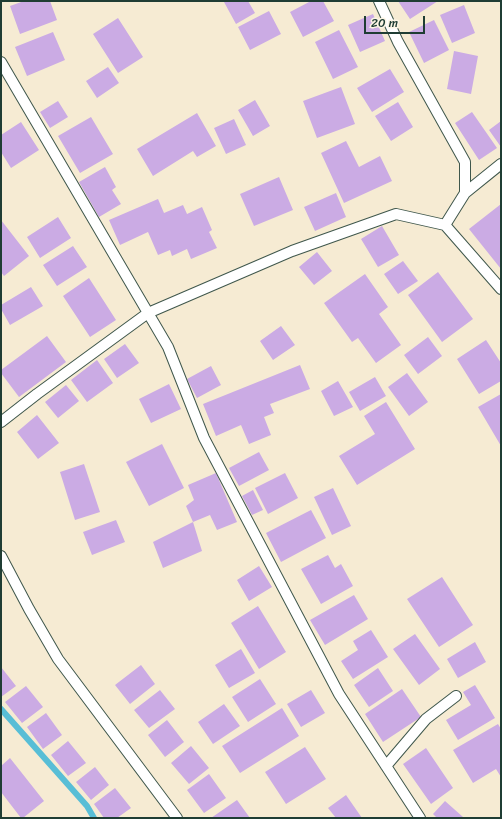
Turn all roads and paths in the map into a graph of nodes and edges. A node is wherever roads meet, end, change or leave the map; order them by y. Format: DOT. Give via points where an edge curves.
graph roads {
  1 [pos="379,1"];
  2 [pos="1,62"];
  3 [pos="501,164"];
  4 [pos="466,193"];
  5 [pos="445,225"];
  6 [pos="501,289"];
  7 [pos="148,313"];
  8 [pos="1,422"];
  9 [pos="1,556"];
  10 [pos="456,696"];
  11 [pos="386,766"];
  12 [pos="177,818"];
  13 [pos="420,818"];
  1 -- 4 [label="lane" via="398,42 465,162"];
  2 -- 7 [label="lane"];
  3 -- 4 [label="lane"];
  4 -- 5 [label="lane"];
  5 -- 6 [label="lane"];
  5 -- 7 [label="lane" via="396,214 292,251"];
  7 -- 8 [label="lane"];
  7 -- 11 [label="lane" via="168,347 204,438 339,694"];
  9 -- 12 [label="lane" via="58,659"];
  10 -- 11 [label="lane" via="426,719"];
  11 -- 13 [label="lane"];
}
